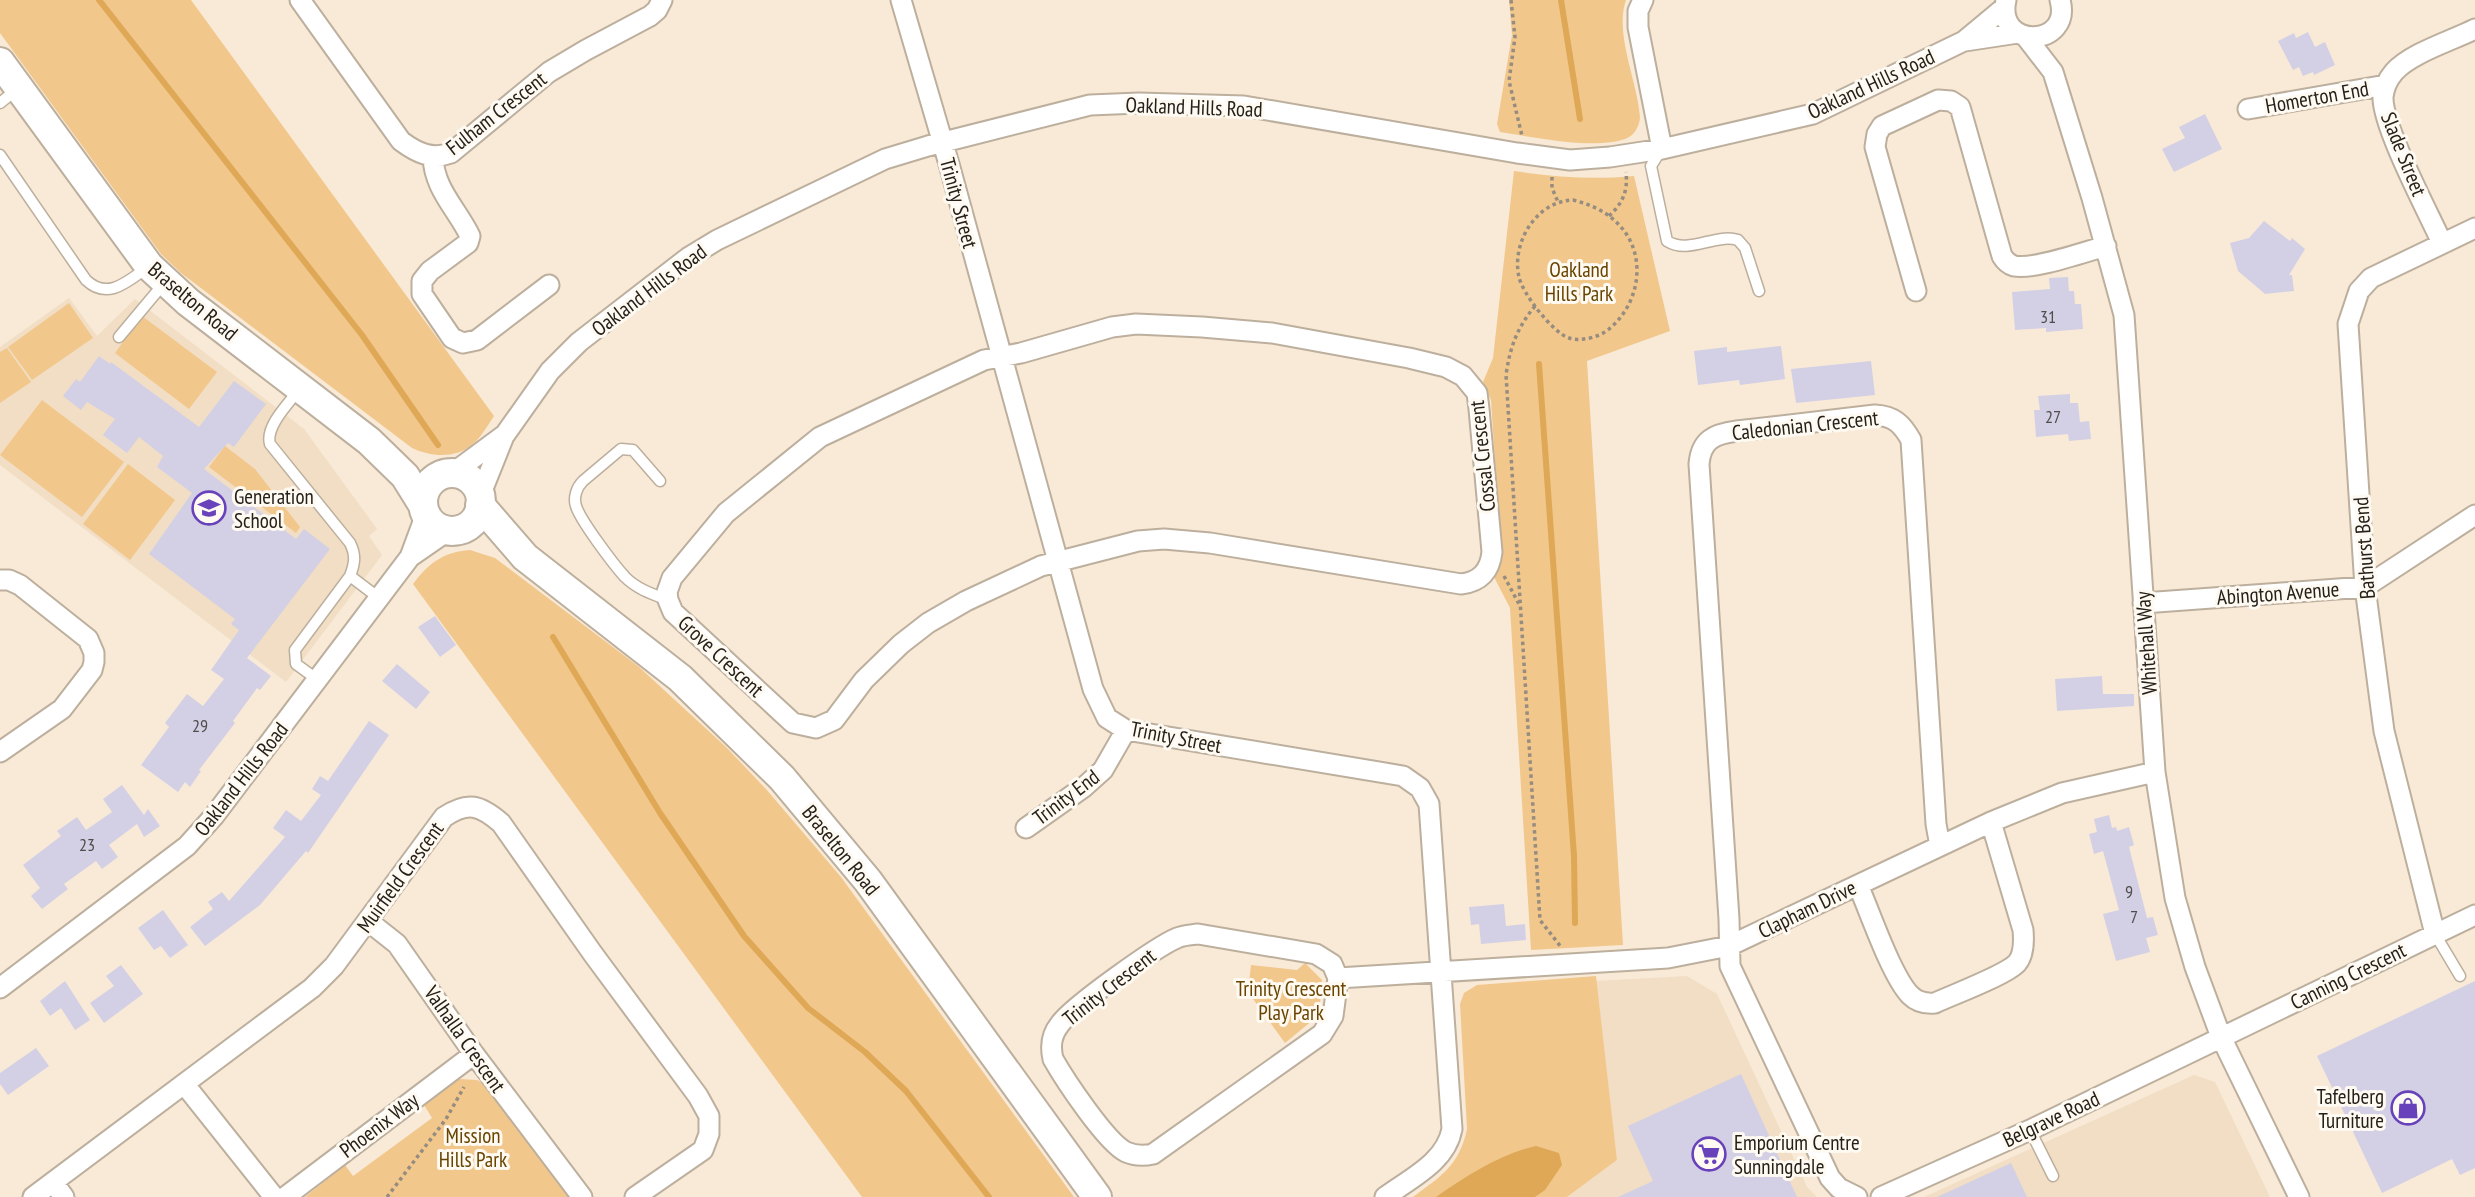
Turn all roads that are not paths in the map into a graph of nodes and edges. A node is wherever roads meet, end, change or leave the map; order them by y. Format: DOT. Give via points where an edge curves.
graph roads {
  1 [pos="300,0"];
  2 [pos="662,0"];
  3 [pos="901,0"];
  4 [pos="1643,0"];
  5 [pos="2006,3"];
  6 [pos="2063,10"];
  7 [pos="2475,29"];
  8 [pos="2022,35"];
  9 [pos="1964,41"];
  10 [pos="0,62"];
  11 [pos="2053,72"];
  12 [pos="2386,85"];
  13 [pos="10,95"];
  14 [pos="2248,109"];
  15 [pos="943,142"];
  16 [pos="1662,149"];
  17 [pos="0,155"];
  18 [pos="433,157"];
  19 [pos="2475,228"];
  20 [pos="2442,243"];
  21 [pos="2106,246"];
  22 [pos="157,274"];
  23 [pos="549,285"];
  24 [pos="1759,291"];
  25 [pos="1916,291"];
  26 [pos="119,337"];
  27 [pos="1001,357"];
  28 [pos="300,388"];
  29 [pos="504,436"];
  30 [pos="369,441"];
  31 [pos="448,474"];
  32 [pos="660,481"];
  33 [pos="480,500"];
  34 [pos="424,510"];
  35 [pos="2475,515"];
  36 [pos="453,530"];
  37 [pos="410,557"];
  38 [pos="525,557"];
  39 [pos="1058,562"];
  40 [pos="350,576"];
  41 [pos="0,580"];
  42 [pos="2365,587"];
  43 [pos="379,598"];
  44 [pos="668,600"];
  45 [pos="2143,603"];
  46 [pos="318,680"];
  47 [pos="1126,730"];
  48 [pos="0,752"];
  49 [pos="2155,772"];
  50 [pos="1992,822"];
  51 [pos="1026,828"];
  52 [pos="1940,846"];
  53 [pos="1858,885"];
  54 [pos="2475,915"];
  55 [pos="368,921"];
  56 [pos="2435,934"];
  57 [pos="1729,946"];
  58 [pos="1441,972"];
  59 [pos="2459,976"];
  60 [pos="1338,978"];
  61 [pos="0,988"];
  62 [pos="2221,1037"];
  63 [pos="474,1054"];
  64 [pos="185,1085"];
  65 [pos="2030,1130"];
  66 [pos="2053,1176"];
  67 [pos="58,1189"];
  68 [pos="33,1197"];
  69 [pos="274,1197"];
  70 [pos="285,1197"];
  71 [pos="582,1197"];
  72 [pos="635,1197"];
  73 [pos="1097,1197"];
  74 [pos="1385,1197"];
  75 [pos="1857,1197"];
  76 [pos="1881,1197"];
  77 [pos="2299,1197"];
  1 -- 18 [label="street, Fulham Crescent" via="401,141"];
  2 -- 18 [label="street, Fulham Crescent" via="650,16 549,72 451,153"];
  3 -- 15 [label="street, Trinity Street"];
  4 -- 16 [label="street" via="1638,27"];
  5 -- 8 [label="street, Whitehall Way" via="2007,20"];
  5 -- 9 [label="street, Oakland Hills Road"];
  6 -- 8 [label="street, Oakland Hills Road" via="2043,36"];
  6 -- 11 [label="street, Whitehall Way"];
  7 -- 12 [label="street, Slade Street" via="2405,62"];
  8 -- 9 [label="street, Oakland Hills Road"];
  8 -- 11 [label="street, Whitehall Way"];
  9 -- 16 [label="street, Oakland Hills Road" via="1812,114"];
  10 -- 13 [label="street, Braselton Road"];
  11 -- 21 [label="street, Whitehall Way"];
  12 -- 14 [label="street, Homerton End"];
  12 -- 20 [label="street, Slade Street" via="2383,99 2389,125"];
  13 -- 22 [label="street, Braselton Road"];
  15 -- 16 [label="street, Oakland Hills Road" via="1090,104 1152,104 1244,106 1570,160"];
  15 -- 27 [label="street, Trinity Street"];
  15 -- 29 [label="street, Oakland Hills Road" via="885,159 689,257 579,342 550,371"];
  16 -- 24 [label="lane" via="1651,166 1667,241 1691,245 1738,240"];
  17 -- 22 [label="lane" via="93,287 106,290"];
  18 -- 23 [label="street" via="442,190 470,236 468,243 422,281 422,294 452,338 463,343 477,340"];
  19 -- 20 [label="street, Bathurst Bend"];
  20 -- 42 [label="street, Bathurst Bend" via="2371,278 2359,291 2347,324"];
  21 -- 25 [label="street" via="2034,265 2011,265 2004,259 1960,107 1938,100 1882,126 1875,139"];
  21 -- 45 [label="street, Whitehall Way" via="2124,315"];
  22 -- 26 [label="lane"];
  22 -- 28 [label="street, Braselton Road"];
  27 -- 39 [label="street, Trinity Street"];
  27 -- 39 [label="street, Cossal Crescent" via="1112,327 1202,327 1272,333 1409,358 1446,367 1463,376 1477,393 1492,552 1488,569 1469,583 1187,540 1138,541"];
  27 -- 44 [label="street, Grove Crescent" via="959,370 820,437 726,513 672,578"];
  28 -- 30 [label="street, Braselton Road"];
  28 -- 40 [label="lane" via="268,438 273,450 350,542 355,564"];
  29 -- 31 [label="street, Oakland Hills Road"];
  29 -- 33 [label="street, Oakland Hills Road"];
  30 -- 31 [label="street, Braselton Road"];
  30 -- 34 [label="street, Braselton Road" via="405,476"];
  31 -- 33 [label="street" via="470,480"];
  31 -- 34 [label="street" via="429,485"];
  32 -- 44 [label="lane" via="633,450 621,449 578,486 575,500 579,513 625,577"];
  33 -- 36 [label="street" via="473,521"];
  33 -- 38 [label="street, Braselton Road"];
  34 -- 36 [label="street" via="433,524"];
  34 -- 37 [label="street, Oakland Hills Road"];
  35 -- 42 [label="street, Abington Avenue"];
  36 -- 37 [label="street, Oakland Hills Road"];
  36 -- 38 [label="street, Braselton Road"];
  37 -- 43 [label="street, Oakland Hills Road"];
  38 -- 73 [label="street, Braselton Road" via="680,678 782,778 868,881"];
  39 -- 44 [label="street, Grove Crescent" via="978,595 928,623 882,662 834,720 816,728 793,723 673,612"];
  39 -- 47 [label="street, Trinity Street" via="1098,702 1107,718"];
  40 -- 43 [label="lane"];
  40 -- 46 [label="lane" via="294,654 296,664"];
  41 -- 48 [label="street" via="20,585 88,639 94,653 92,670 62,709"];
  42 -- 45 [label="street, Abington Avenue"];
  42 -- 56 [label="street, Bathurst Bend" via="2384,731"];
  43 -- 46 [label="street, Oakland Hills Road"];
  45 -- 49 [label="street, Whitehall Way"];
  46 -- 61 [label="street, Oakland Hills Road" via="187,846"];
  47 -- 51 [label="street, Trinity End" via="1103,770"];
  47 -- 58 [label="street, Trinity Street" via="1394,774 1412,781 1425,795 1431,813"];
  49 -- 50 [label="street, Clapham Drive" via="2062,793"];
  49 -- 62 [label="street, Whitehall Way" via="2175,898"];
  50 -- 52 [label="street, Clapham Drive"];
  50 -- 53 [label="street" via="2024,943 2017,963 1997,975 1935,1003 1916,1000 1902,983"];
  52 -- 53 [label="street, Clapham Drive"];
  52 -- 57 [label="street, Caledonian Crescent" via="1911,440 1905,429 1889,417 1875,415 1737,430 1710,438 1699,464"];
  53 -- 57 [label="street, Clapham Drive"];
  54 -- 56 [label="street, Canning Crescent"];
  55 -- 63 [label="street, Valhalla Crescent" via="397,944"];
  55 -- 64 [label="street, Muirfield Crescent" via="312,988"];
  55 -- 72 [label="street, Muirfield Crescent" via="444,817 455,810 478,807 501,823 709,1116 703,1150"];
  56 -- 59 [label="lane"];
  56 -- 62 [label="street, Canning Crescent"];
  57 -- 58 [label="street, Clapham Drive" via="1668,958"];
  57 -- 75 [label="street" via="1730,966 1821,1160 1839,1188"];
  58 -- 60 [label="street"];
  58 -- 74 [label="street, Trinity Street" via="1450,1137 1436,1160"];
  60 -- 60 [label="street, Trinity Crescent" via="1332,964 1316,954 1186,935 1157,949 1068,1014 1050,1046 1054,1059 1111,1141 1129,1153 1153,1154 1322,1034 1333,1017"];
  62 -- 65 [label="street, Belgrave Road"];
  62 -- 77 [label="street, Whitehall Way"];
  63 -- 70 [label="street, Phoenix Way"];
  63 -- 71 [label="street, Valhalla Crescent"];
  64 -- 67 [label="street, Muirfield Crescent"];
  64 -- 69 [label="street"];
  65 -- 66 [label="lane"];
  65 -- 76 [label="street, Belgrave Road"];
  67 -- 68 [label="street, Muirfield Crescent"];
}
